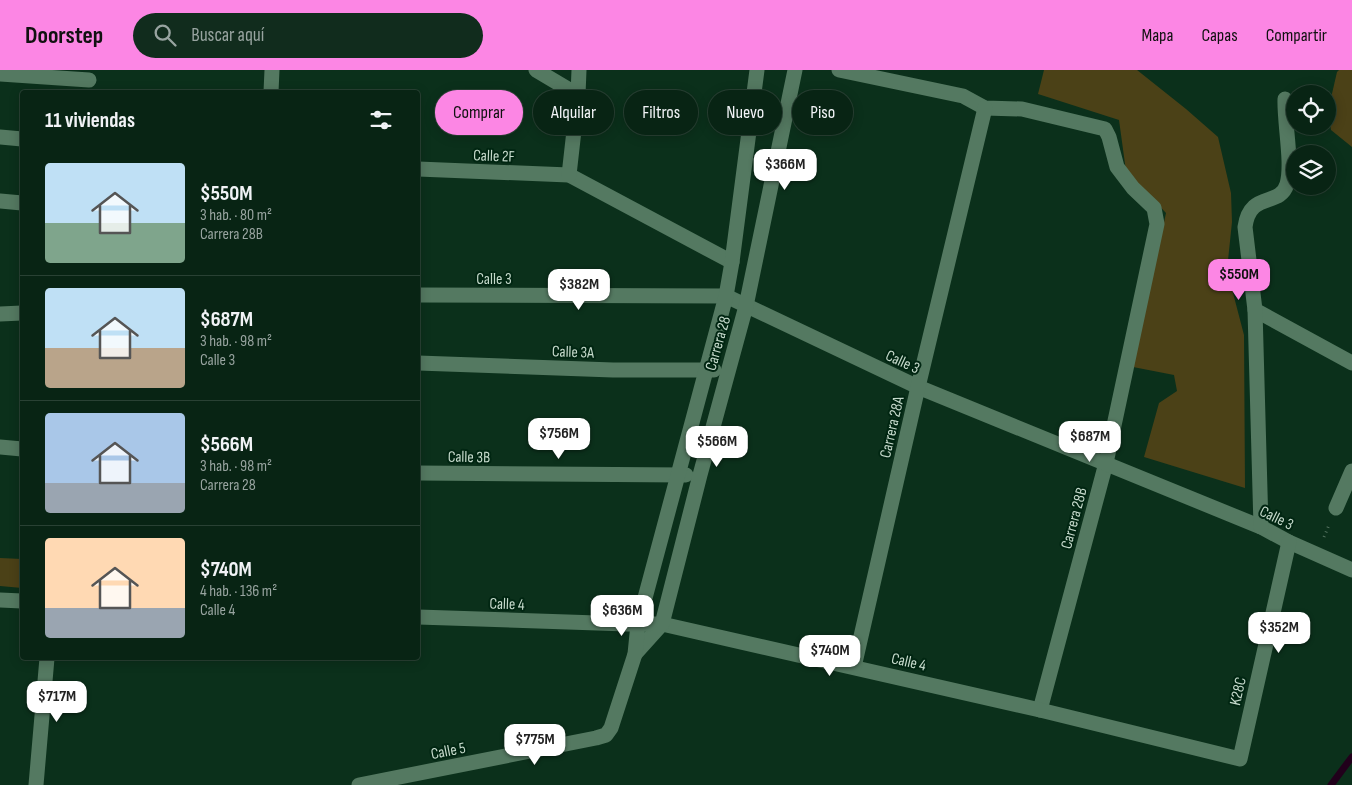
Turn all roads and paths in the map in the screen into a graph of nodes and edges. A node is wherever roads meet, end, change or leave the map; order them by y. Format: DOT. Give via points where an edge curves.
graph roads {
  1 [pos="272,70"];
  2 [pos="536,70"];
  3 [pos="579,70"];
  4 [pos="757,70"];
  5 [pos="795,70"];
  6 [pos="839,70"];
  7 [pos="0,74"];
  8 [pos="88,81"];
  9 [pos="271,90"];
  10 [pos="570,90"];
  11 [pos="578,90"];
  12 [pos="1285,99"];
  13 [pos="985,108"];
  14 [pos="574,135"];
  15 [pos="0,137"];
  16 [pos="20,139"];
  17 [pos="420,169"];
  18 [pos="569,176"];
  19 [pos="0,201"];
  20 [pos="20,203"];
  21 [pos="732,262"];
  22 [pos="420,295"];
  23 [pos="726,296"];
  24 [pos="746,306"];
  25 [pos="1255,310"];
  26 [pos="20,313"];
  27 [pos="0,314"];
  28 [pos="420,363"];
  29 [pos="1352,363"];
  30 [pos="706,370"];
  31 [pos="728,370"];
  32 [pos="918,387"];
  33 [pos="0,448"];
  34 [pos="20,449"];
  35 [pos="1106,463"];
  36 [pos="1352,471"];
  37 [pos="420,473"];
  38 [pos="678,474"];
  39 [pos="700,475"];
  40 [pos="1336,508"];
  41 [pos="1261,527"];
  42 [pos="1289,542"];
  43 [pos="1318,555"];
  44 [pos="1352,570"];
  45 [pos="0,600"];
  46 [pos="20,601"];
  47 [pos="420,617"];
  48 [pos="638,624"];
  49 [pos="662,624"];
  50 [pos="635,654"];
  51 [pos="47,660"];
  52 [pos="854,667"];
  53 [pos="1040,710"];
  54 [pos="1240,759"];
  55 [pos="36,785"];
  56 [pos="359,785"];
  1 -- 9 [label="street"];
  2 -- 10 [label="street"];
  3 -- 11 [label="street"];
  4 -- 21 [label="street, Carrera 28"];
  5 -- 24 [label="street, Carrera 28"];
  6 -- 13 [label="street" via="962,96"];
  7 -- 8 [label="street"];
  12 -- 25 [label="street" via="1288,184 1284,192 1252,208 1245,227"];
  13 -- 32 [label="street, Carrera 28A"];
  13 -- 35 [label="street, Carrera 28B" via="1022,109 1105,129 1117,167 1157,215"];
  14 -- 18 [label="street"];
  15 -- 16 [label="street"];
  17 -- 18 [label="street, Calle 2F"];
  18 -- 21 [label="street"];
  19 -- 20 [label="street"];
  21 -- 23 [label="street, Carrera 28"];
  22 -- 23 [label="street, Calle 3"];
  23 -- 24 [label="street, Calle 3"];
  23 -- 30 [label="street, Carrera 28"];
  24 -- 31 [label="street, Carrera 28"];
  24 -- 32 [label="street, Calle 3"];
  25 -- 29 [label="street"];
  25 -- 41 [label="street"];
  26 -- 27 [label="street"];
  28 -- 30 [label="street, Calle 3A"];
  30 -- 31 [label="street, Calle 3A"];
  30 -- 38 [label="street, Carrera 28"];
  31 -- 39 [label="street, Carrera 28"];
  32 -- 35 [label="street, Calle 3"];
  32 -- 52 [label="street, Carrera 28A"];
  33 -- 34 [label="street"];
  35 -- 41 [label="street, Calle 3"];
  35 -- 53 [label="street, Carrera 28B"];
  36 -- 40 [label="street"];
  37 -- 38 [label="street, Calle 3B"];
  38 -- 39 [label="street, Calle 3B"];
  38 -- 48 [label="street, Carrera 28"];
  39 -- 49 [label="street, Carrera 28"];
  40 -- 43 [label="path"];
  41 -- 42 [label="street, Calle 3"];
  42 -- 43 [label="street, Calle 3"];
  42 -- 54 [label="street, K28C"];
  43 -- 44 [label="street, Calle 3"];
  45 -- 46 [label="street"];
  47 -- 48 [label="street, Calle 4"];
  48 -- 49 [label="street, Calle 4"];
  48 -- 50 [label="street, Calle 5"];
  49 -- 50 [label="street, Calle 5"];
  49 -- 52 [label="street, Calle 4"];
  50 -- 56 [label="street, Calle 5" via="611,728 606,734"];
  51 -- 55 [label="street"];
  52 -- 53 [label="street, Calle 4"];
  53 -- 54 [label="street, Calle 4"];
}
